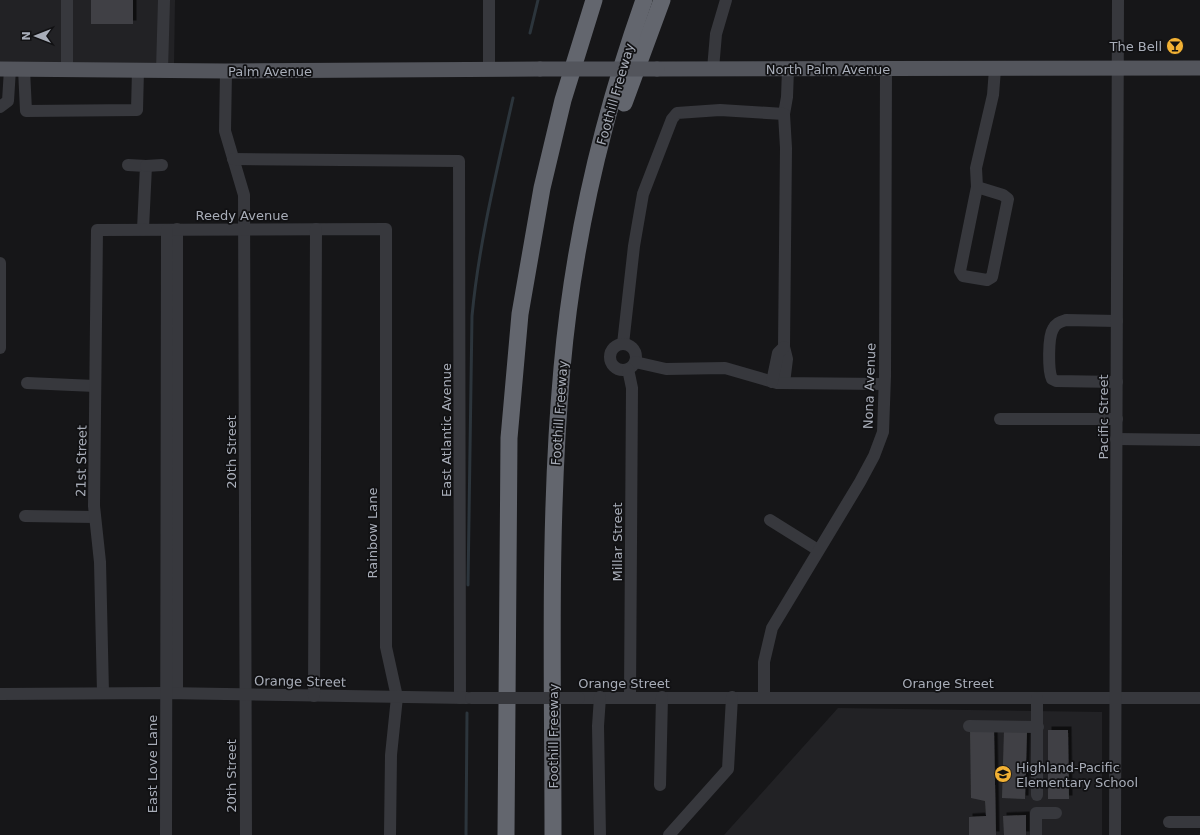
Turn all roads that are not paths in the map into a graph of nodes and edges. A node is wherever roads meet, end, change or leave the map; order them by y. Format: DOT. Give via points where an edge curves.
graph roads {
  1 [pos="67,0"];
  2 [pos="164,0"];
  3 [pos="488,0"];
  4 [pos="594,0"];
  5 [pos="644,0"];
  6 [pos="662,0"];
  7 [pos="726,0"];
  8 [pos="1118,0"];
  9 [pos="1200,68"];
  10 [pos="11,69"];
  11 [pos="488,69"];
  12 [pos="540,69"];
  13 [pos="713,69"];
  14 [pos="788,69"];
  15 [pos="995,69"];
  16 [pos="1117,69"];
  17 [pos="67,70"];
  18 [pos="138,70"];
  19 [pos="162,70"];
  20 [pos="886,70"];
  21 [pos="226,71"];
  22 [pos="0,107"];
  23 [pos="784,114"];
  24 [pos="234,159"];
  25 [pos="128,165"];
  26 [pos="162,165"];
  27 [pos="146,166"];
  28 [pos="977,186"];
  29 [pos="245,228"];
  30 [pos="143,229"];
  31 [pos="172,229"];
  32 [pos="316,229"];
  33 [pos="386,229"];
  34 [pos="97,230"];
  35 [pos="0,263"];
  36 [pos="569,308"];
  37 [pos="1117,321"];
  38 [pos="623,344"];
  39 [pos="0,348"];
  40 [pos="631,366"];
  41 [pos="778,382"];
  42 [pos="1117,382"];
  43 [pos="27,383"];
  44 [pos="884,384"];
  45 [pos="96,386"];
  46 [pos="1000,419"];
  47 [pos="1117,419"];
  48 [pos="1116,439"];
  49 [pos="1200,440"];
  50 [pos="25,516"];
  51 [pos="95,517"];
  52 [pos="770,520"];
  53 [pos="818,550"];
  54 [pos="103,693"];
  55 [pos="171,693"];
  56 [pos="0,694"];
  57 [pos="245,694"];
  58 [pos="314,696"];
  59 [pos="764,696"];
  60 [pos="396,697"];
  61 [pos="630,697"];
  62 [pos="662,697"];
  63 [pos="732,697"];
  64 [pos="466,698"];
  65 [pos="600,698"];
  66 [pos="1037,698"];
  67 [pos="1115,698"];
  68 [pos="1200,698"];
  69 [pos="969,726"];
  70 [pos="1038,727"];
  71 [pos="660,785"];
  72 [pos="1037,795"];
  73 [pos="1056,813"];
  74 [pos="1169,822"];
  75 [pos="1200,822"];
  76 [pos="166,835"];
  77 [pos="246,835"];
  78 [pos="390,835"];
  79 [pos="506,835"];
  80 [pos="553,835"];
  81 [pos="600,835"];
  82 [pos="669,835"];
  83 [pos="1036,835"];
  84 [pos="1115,835"];
  1 -- 17 [label="street"];
  2 -- 19 [label="street"];
  3 -- 11 [label="street"];
  4 -- 79 [label="highway" via="563,100 542,188 520,314 509,438"];
  5 -- 36 [label="highway, Foothill Freeway" via="602,139"];
  6 -- 36 [label="highway" via="627,91 602,174"];
  7 -- 13 [label="street" via="716,34"];
  8 -- 16 [label="street, Pacific Street"];
  9 -- 16 [label="main road"];
  10 -- 17 [label="main road, Palm Avenue"];
  10 -- 18 [label="street" via="26,111 137,110"];
  10 -- 22 [label="street" via="8,101"];
  11 -- 12 [label="main road, Palm Avenue"];
  11 -- 21 [label="main road, Palm Avenue"];
  12 -- 13 [label="main road, North Palm Avenue, bridge"];
  13 -- 14 [label="main road, North Palm Avenue"];
  14 -- 20 [label="main road, North Palm Avenue"];
  14 -- 23 [label="street"];
  15 -- 16 [label="main road, North Palm Avenue"];
  15 -- 20 [label="main road, North Palm Avenue"];
  15 -- 28 [label="street" via="993,95 976,168"];
  16 -- 37 [label="street, Pacific Street"];
  17 -- 18 [label="main road, Palm Avenue"];
  18 -- 19 [label="main road, Palm Avenue"];
  19 -- 21 [label="main road, Palm Avenue"];
  20 -- 44 [label="street, Nona Avenue"];
  21 -- 24 [label="street, 20th Street" via="225,131"];
  23 -- 38 [label="street" via="720,110 676,113 644,194 633,254"];
  23 -- 41 [label="street" via="784,347 787,359"];
  24 -- 29 [label="street, 20th Street" via="244,195"];
  24 -- 64 [label="street, East Atlantic Avenue" via="459,161"];
  25 -- 27 [label="street"];
  26 -- 27 [label="street"];
  27 -- 30 [label="street"];
  28 -- 28 [label="street" via="960,271 963,276 987,280 992,277 1008,199"];
  29 -- 31 [label="street, Reedy Avenue"];
  29 -- 32 [label="street, Reedy Avenue"];
  29 -- 57 [label="street, 20th Street"];
  30 -- 31 [label="street, Reedy Avenue"];
  30 -- 34 [label="street, Reedy Avenue"];
  31 -- 55 [label="street, East Love Lane"];
  32 -- 33 [label="street, Reedy Avenue"];
  32 -- 58 [label="street"];
  33 -- 60 [label="street, Rainbow Lane" via="386,647"];
  34 -- 45 [label="street, 21st Street"];
  35 -- 39 [label="street"];
  36 -- 80 [label="highway, Foothill Freeway" via="554,484"];
  37 -- 42 [label="street, Pacific Street"];
  37 -- 42 [label="street" via="1058,322 1051,332 1050,370 1052,379 1056,381"];
  38 -- 40 [label="street" via="634,350 636,358"];
  38 -- 40 [label="street" via="616,346 610,357 616,368"];
  40 -- 41 [label="street" via="666,369 725,368"];
  40 -- 61 [label="street, Millar Street"];
  41 -- 44 [label="street"];
  42 -- 47 [label="street, Pacific Street"];
  43 -- 45 [label="street"];
  44 -- 53 [label="street, Nona Avenue" via="883,432 874,456"];
  45 -- 51 [label="street, 21st Street"];
  46 -- 47 [label="street"];
  47 -- 48 [label="street, Pacific Street"];
  48 -- 49 [label="street"];
  48 -- 67 [label="street, Pacific Street"];
  50 -- 51 [label="street"];
  51 -- 54 [label="street, 21st Street" via="100,562"];
  52 -- 53 [label="street"];
  53 -- 59 [label="street, Nona Avenue" via="772,628 764,662"];
  54 -- 55 [label="street, Orange Street"];
  54 -- 56 [label="street, Orange Street"];
  55 -- 57 [label="street, Orange Street"];
  55 -- 76 [label="street, East Love Lane"];
  57 -- 58 [label="street, Orange Street"];
  57 -- 77 [label="street, 20th Street"];
  58 -- 60 [label="street, Orange Street"];
  59 -- 63 [label="street, Orange Street"];
  59 -- 66 [label="street, Orange Street"];
  60 -- 64 [label="street, Orange Street"];
  60 -- 78 [label="street, Rainbow Lane" via="391,755"];
  61 -- 62 [label="street, Orange Street"];
  61 -- 65 [label="street, Orange Street"];
  62 -- 63 [label="street, Orange Street"];
  62 -- 71 [label="street"];
  63 -- 82 [label="street" via="728,769"];
  64 -- 65 [label="street, Orange Street, bridge"];
  65 -- 81 [label="street"];
  66 -- 67 [label="street, Orange Street"];
  66 -- 70 [label="street"];
  67 -- 68 [label="street, Orange Street"];
  67 -- 84 [label="street, Pacific Street"];
  69 -- 70 [label="street"];
  70 -- 72 [label="street"];
  73 -- 83 [label="street" via="1036,812"];
  74 -- 75 [label="street"];
}
